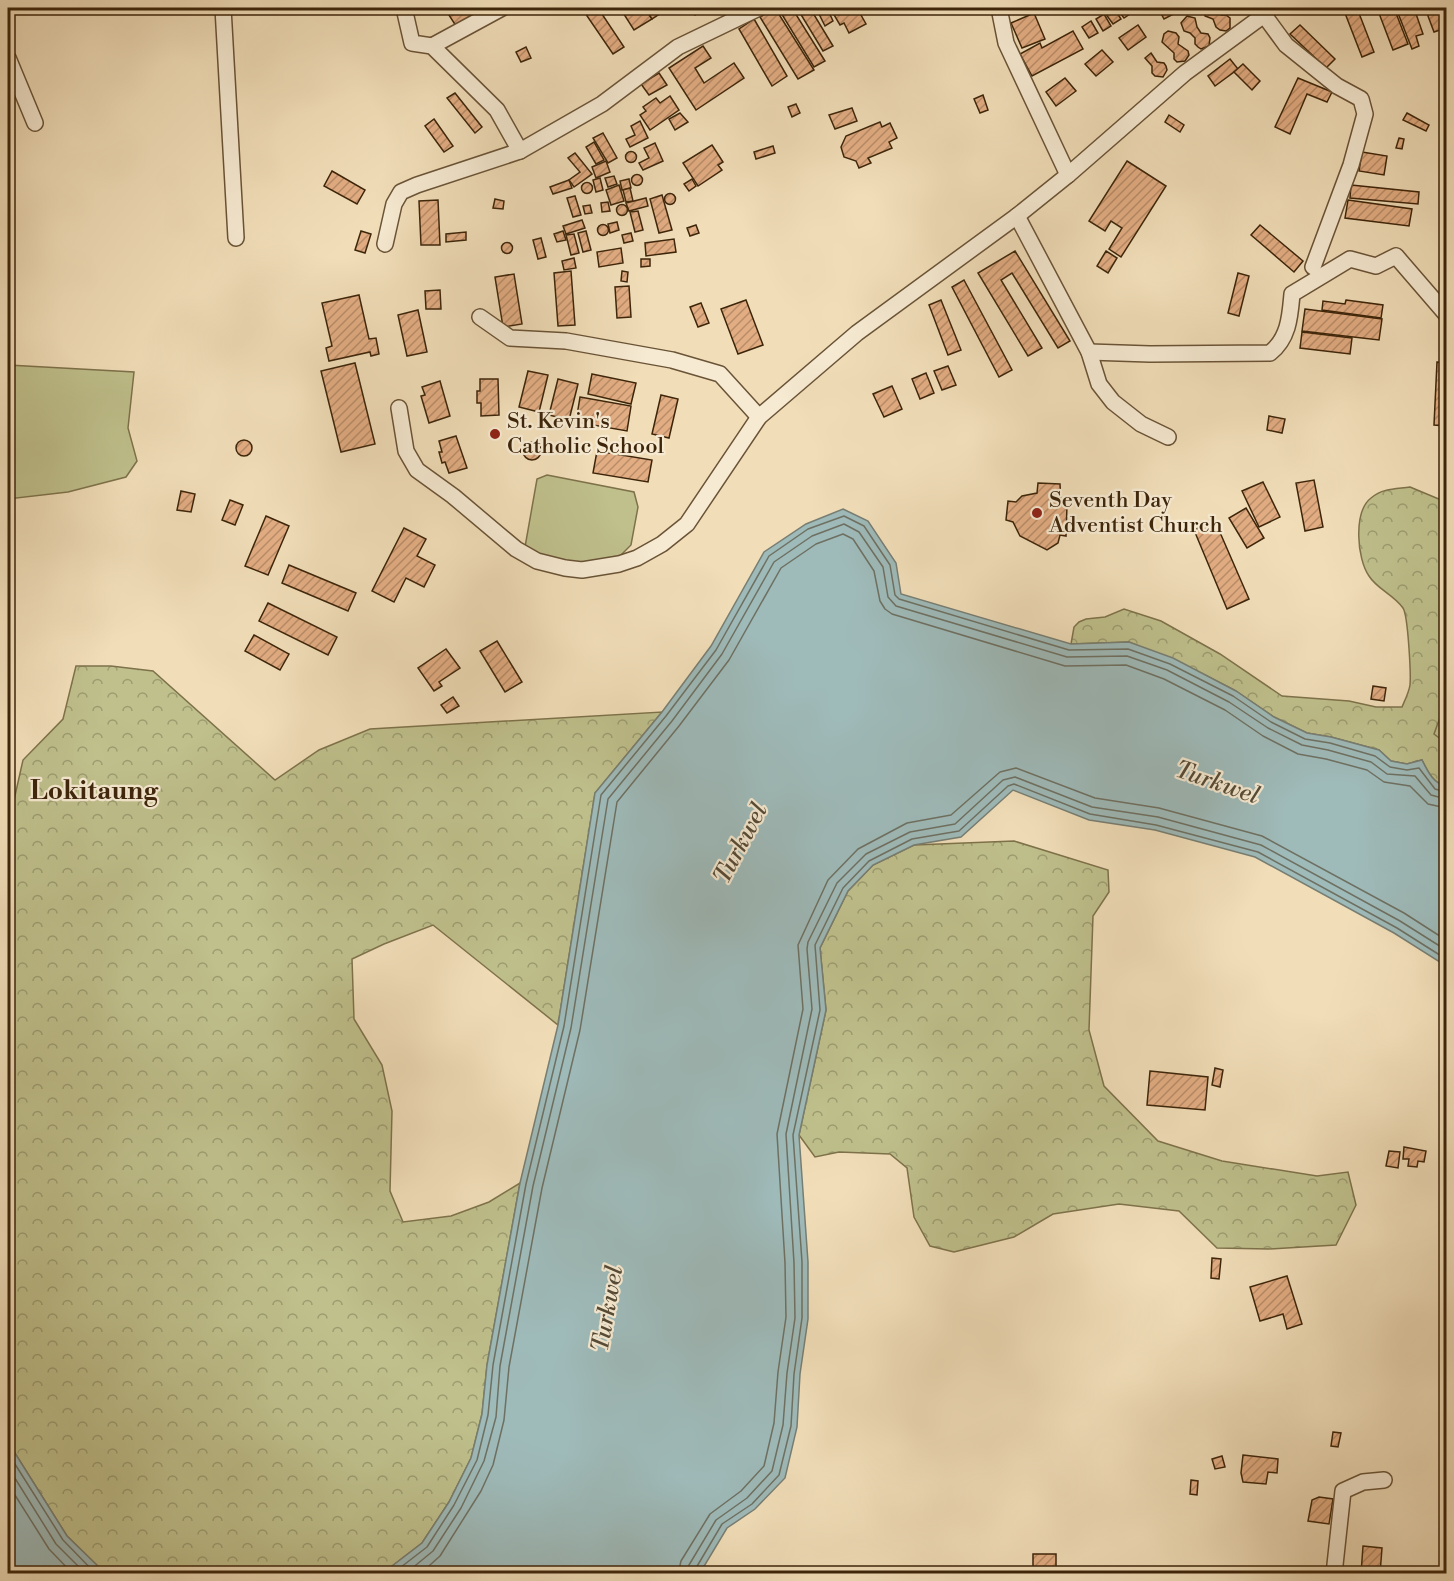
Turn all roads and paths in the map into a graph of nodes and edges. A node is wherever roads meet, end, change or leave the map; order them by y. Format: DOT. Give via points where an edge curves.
graph roads {
  1 [pos="223,8"];
  2 [pos="404,8"];
  3 [pos="502,8"];
  4 [pos="759,8"];
  5 [pos="999,8"];
  6 [pos="1267,11"];
  7 [pos="432,46"];
  8 [pos="8,58"];
  9 [pos="35,123"];
  10 [pos="520,151"];
  11 [pos="1068,175"];
  12 [pos="1017,216"];
  13 [pos="236,238"];
  14 [pos="385,244"];
  15 [pos="1313,267"];
  16 [pos="1446,314"];
  17 [pos="480,317"];
  18 [pos="1089,352"];
  19 [pos="399,408"];
  20 [pos="759,417"];
  21 [pos="1168,437"];
  22 [pos="1384,1480"];
  23 [pos="1334,1574"];
  1 -- 13 [label="street"];
  2 -- 7 [label="street" via="412,43"];
  3 -- 7 [label="street"];
  4 -- 10 [label="street" via="678,47 602,104"];
  5 -- 11 [label="street" via="1006,43"];
  6 -- 11 [label="street" via="1185,73"];
  6 -- 15 [label="street" via="1286,45 1337,86 1361,99 1365,114 1351,165"];
  7 -- 10 [label="street" via="497,110"];
  8 -- 9 [label="street"];
  10 -- 14 [label="street" via="401,192 394,204"];
  11 -- 12 [label="street"];
  12 -- 18 [label="street"];
  12 -- 20 [label="street" via="857,333"];
  16 -- 18 [label="street" via="1396,256 1376,266 1350,259 1292,294 1290,324 1278,347 1270,353"];
  17 -- 20 [label="street" via="510,338 566,341 672,360 720,374"];
  18 -- 21 [label="street" via="1099,384 1113,402 1141,424"];
  19 -- 20 [label="street" via="406,451 417,470 516,549 537,561 582,570 637,558 687,524"];
  22 -- 23 [label="street" via="1363,1482 1343,1491"];
}
